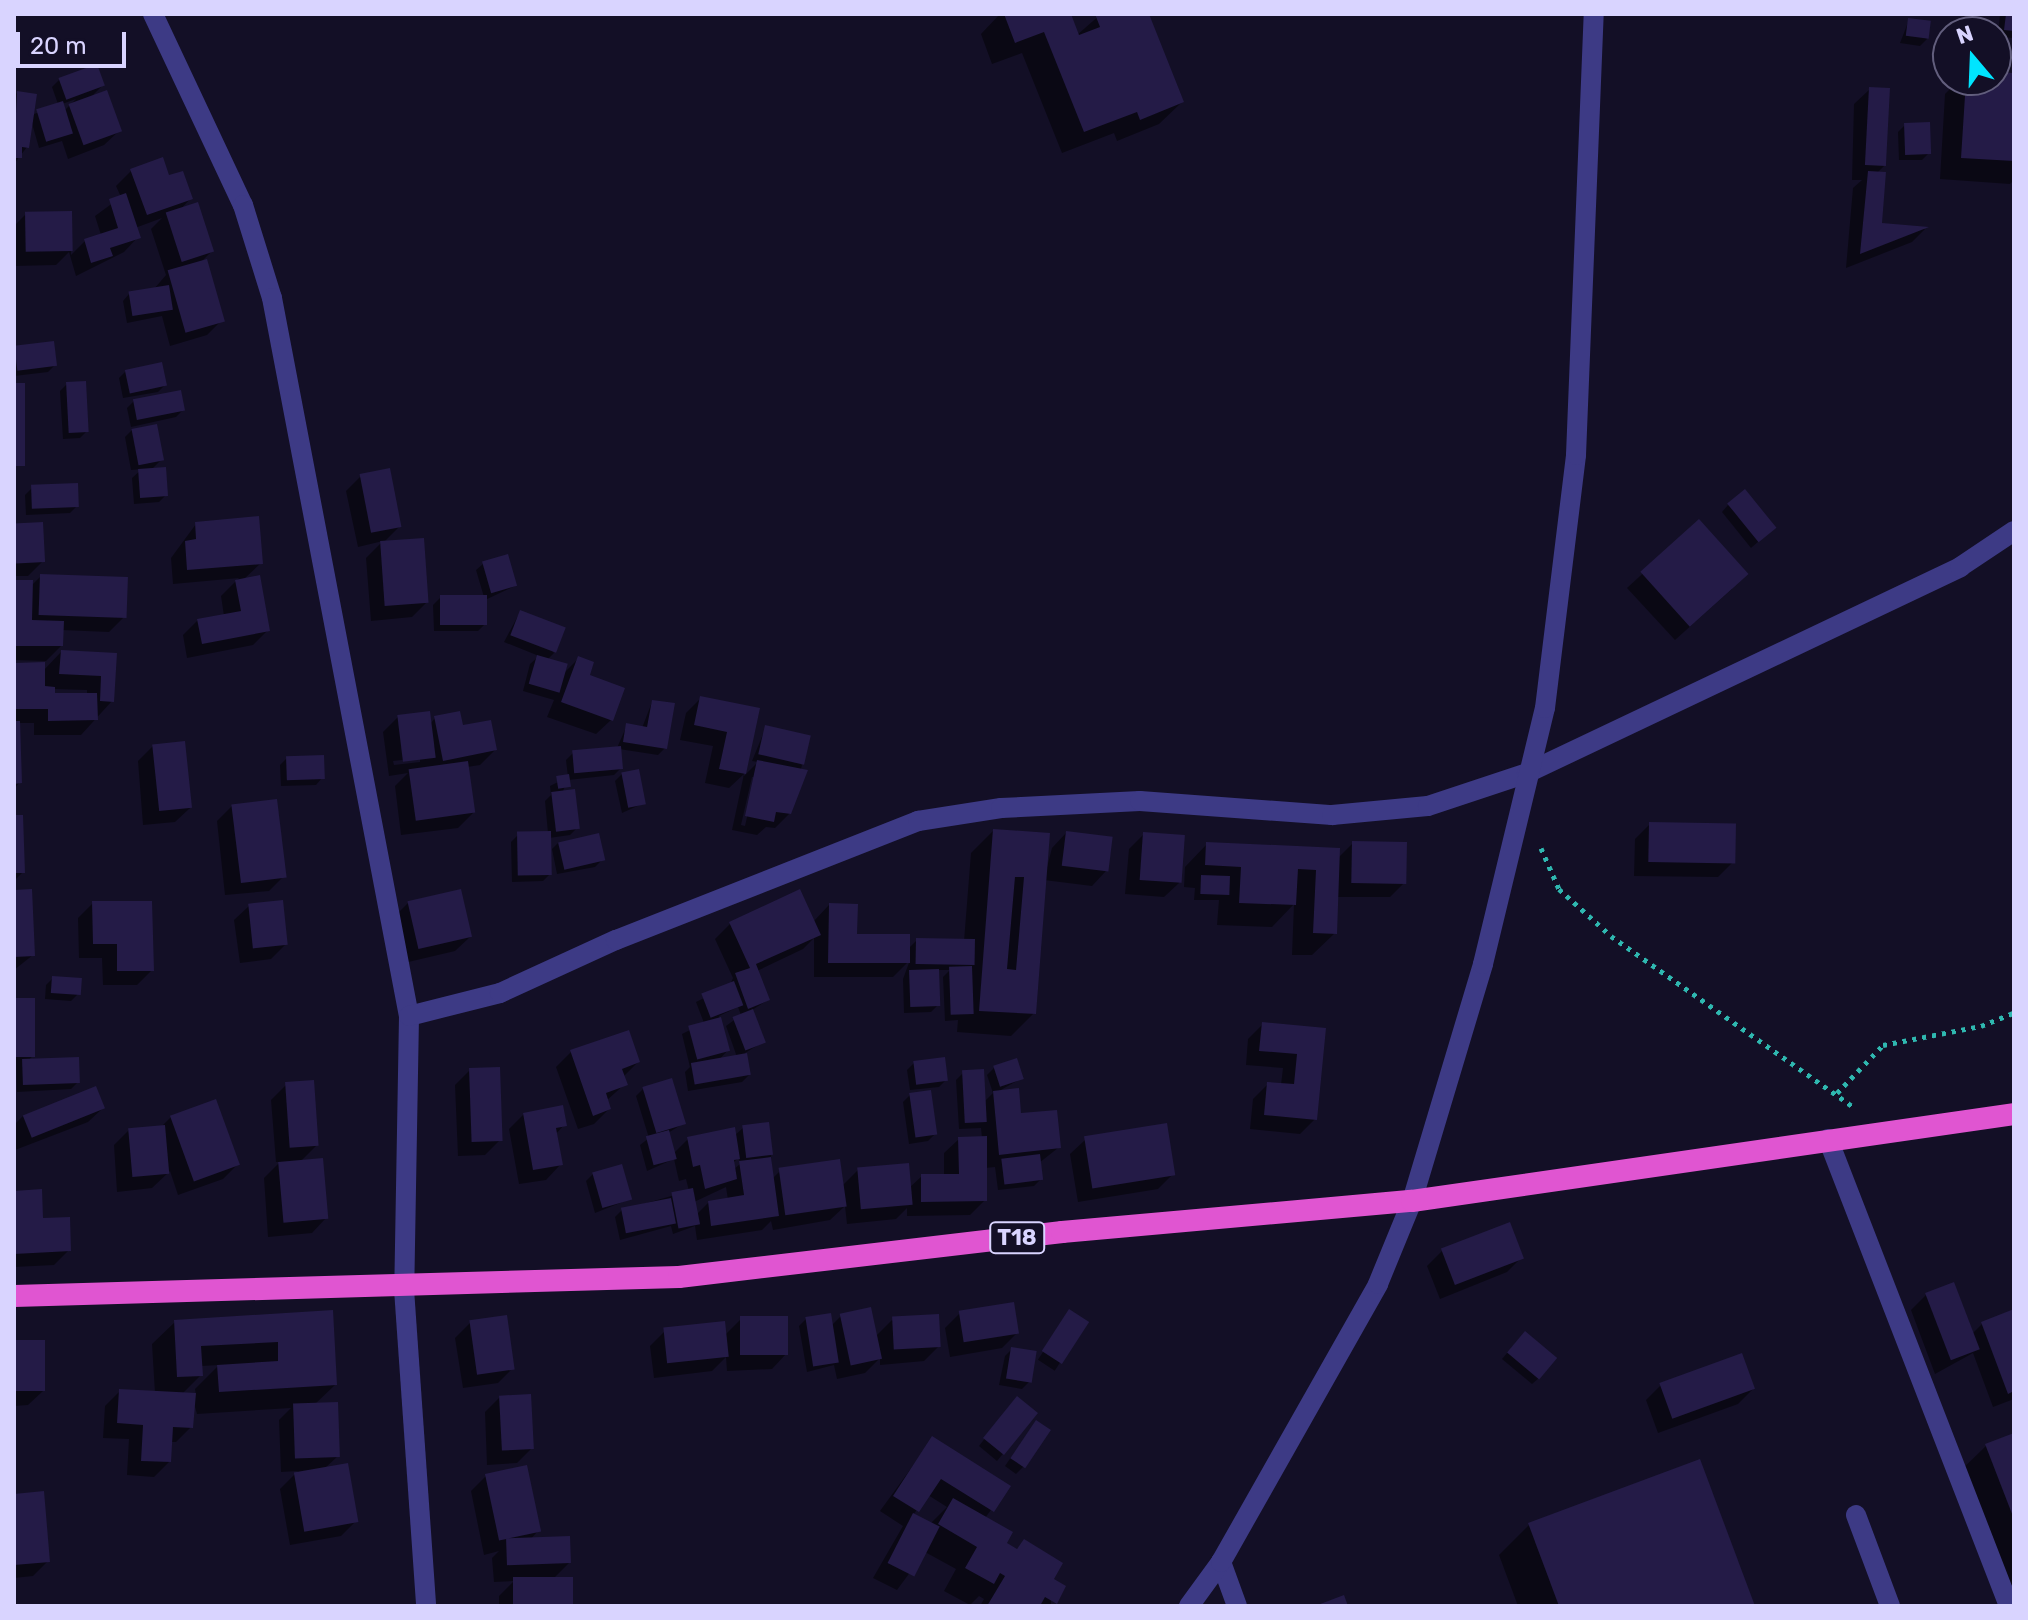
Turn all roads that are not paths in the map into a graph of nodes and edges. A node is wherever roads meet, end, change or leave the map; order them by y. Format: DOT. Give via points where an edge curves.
graph roads {
  1 [pos="153,14"];
  2 [pos="1594,14"];
  3 [pos="2014,531"];
  4 [pos="1527,773"];
  5 [pos="409,1016"];
  6 [pos="2014,1114"];
  7 [pos="1828,1139"];
  8 [pos="1412,1201"];
  9 [pos="404,1289"];
  10 [pos="14,1296"];
  11 [pos="1856,1515"];
  12 [pos="1221,1562"];
  13 [pos="426,1606"];
  14 [pos="1189,1606"];
  15 [pos="1237,1606"];
  16 [pos="1890,1606"];
  17 [pos="2009,1606"];
  1 -- 5 [label="street" via="243,205 272,298"];
  2 -- 4 [label="street" via="1576,455 1545,708"];
  3 -- 4 [label="street" via="1932,581 1718,678"];
  4 -- 5 [label="street" via="1428,806 1332,815 1140,801 1001,808 918,821 616,940 500,993"];
  4 -- 8 [label="street" via="1483,964"];
  5 -- 9 [label="street"];
  6 -- 7 [label="highway, T18"];
  7 -- 8 [label="highway, T18"];
  7 -- 17 [label="street"];
  8 -- 9 [label="highway, T18" via="1062,1232 679,1277"];
  8 -- 12 [label="street" via="1378,1284"];
  9 -- 10 [label="highway, T18"];
  9 -- 13 [label="street"];
  11 -- 16 [label="street"];
  12 -- 14 [label="street"];
  12 -- 15 [label="street"];
}
